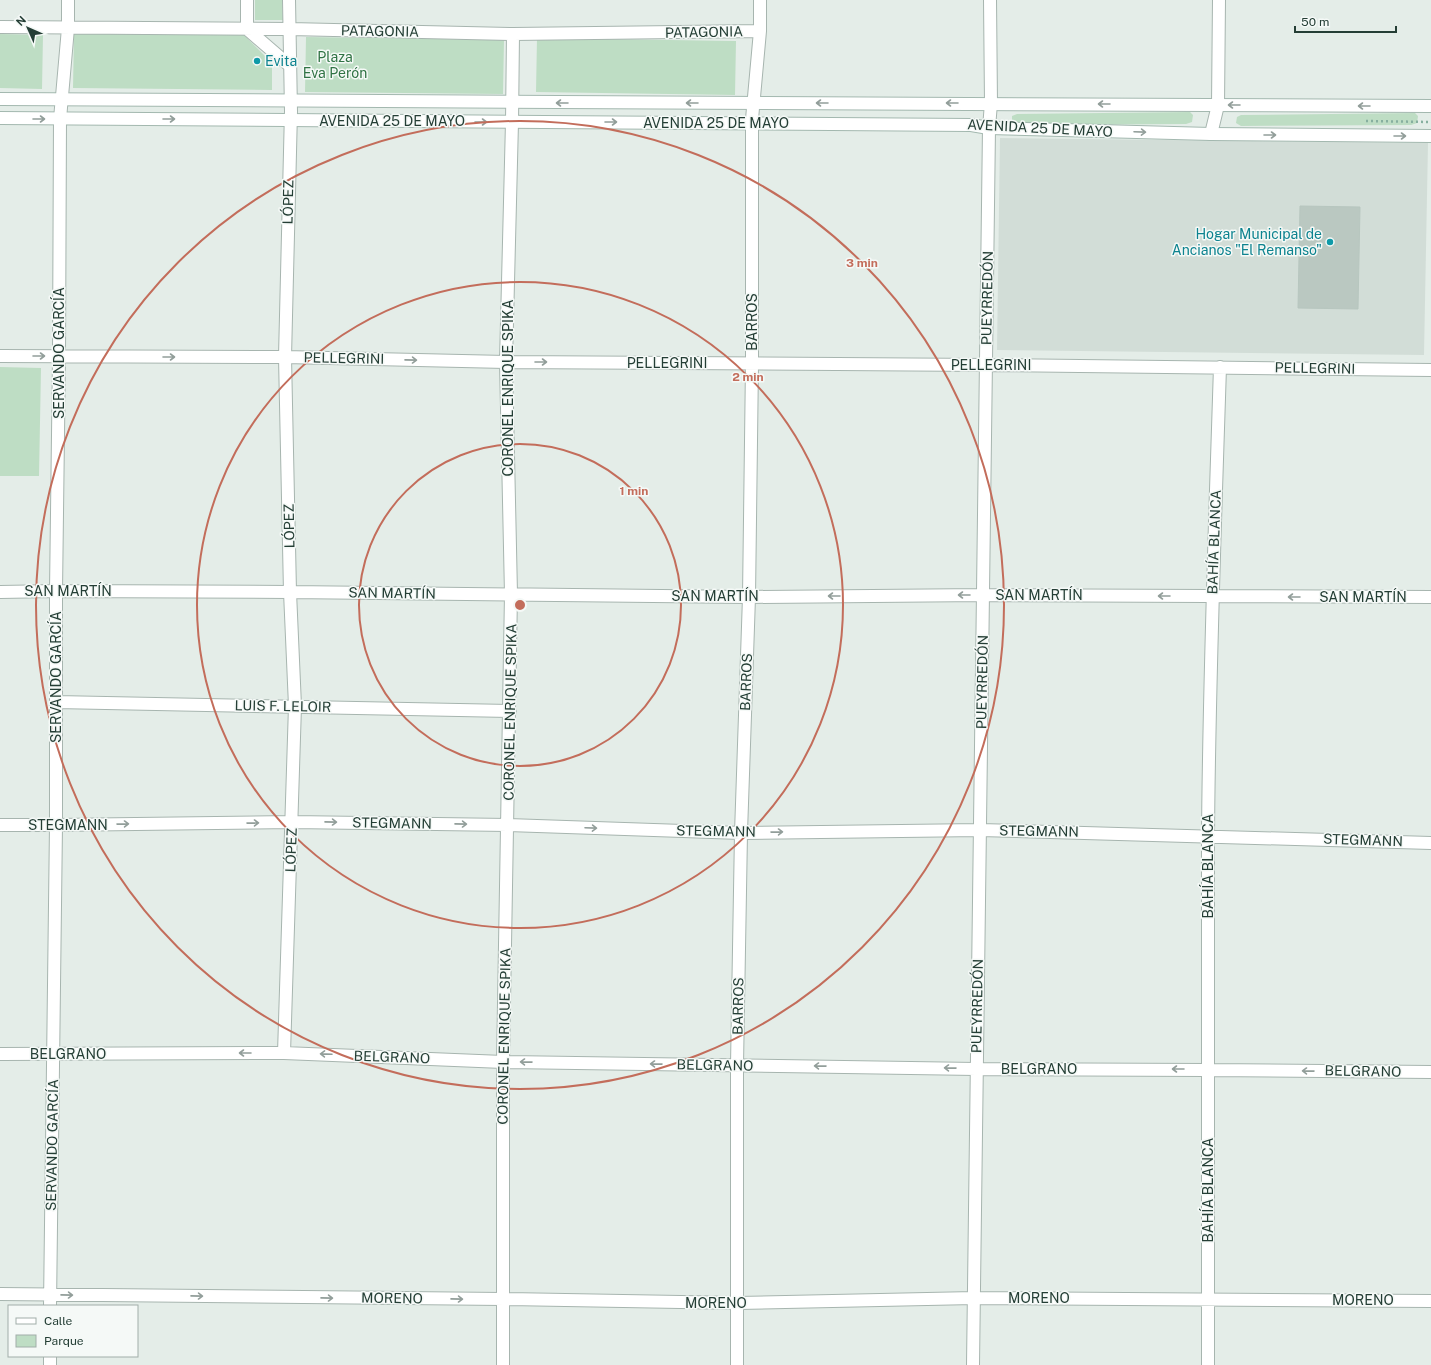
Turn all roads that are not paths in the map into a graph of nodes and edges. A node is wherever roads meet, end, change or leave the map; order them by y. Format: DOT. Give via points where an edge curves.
graph roads {
  1 [pos="68,0"];
  2 [pos="247,0"];
  3 [pos="289,0"];
  4 [pos="760,0"];
  5 [pos="990,0"];
  6 [pos="1219,0"];
  7 [pos="0,27"];
  8 [pos="68,28"];
  9 [pos="247,28"];
  10 [pos="290,29"];
  11 [pos="760,31"];
  12 [pos="513,34"];
  13 [pos="290,66"];
  14 [pos="0,99"];
  15 [pos="61,99"];
  16 [pos="290,101"];
  17 [pos="512,102"];
  18 [pos="754,103"];
  19 [pos="991,103"];
  20 [pos="1218,105"];
  21 [pos="1431,106"];
  22 [pos="0,118"];
  23 [pos="60,119"];
  24 [pos="290,120"];
  25 [pos="512,122"];
  26 [pos="752,123"];
  27 [pos="989,128"];
  28 [pos="1211,134"];
  29 [pos="1431,136"];
  30 [pos="0,356"];
  31 [pos="59,357"];
  32 [pos="285,357"];
  33 [pos="506,362"];
  34 [pos="752,364"];
  35 [pos="986,365"];
  36 [pos="1220,367"];
  37 [pos="1431,370"];
  38 [pos="56,590"];
  39 [pos="0,592"];
  40 [pos="290,592"];
  41 [pos="511,594"];
  42 [pos="983,595"];
  43 [pos="1212,596"];
  44 [pos="749,597"];
  45 [pos="1431,598"];
  46 [pos="56,702"];
  47 [pos="295,706"];
  48 [pos="510,711"];
  49 [pos="292,822"];
  50 [pos="0,825"];
  51 [pos="56,825"];
  52 [pos="508,825"];
  53 [pos="980,830"];
  54 [pos="741,833"];
  55 [pos="1208,835"];
  56 [pos="1431,843"];
  57 [pos="284,1052"];
  58 [pos="0,1054"];
  59 [pos="53,1054"];
  60 [pos="503,1062"];
  61 [pos="737,1065"];
  62 [pos="976,1069"];
  63 [pos="1207,1070"];
  64 [pos="1431,1072"];
  65 [pos="0,1294"];
  66 [pos="974,1298"];
  67 [pos="502,1299"];
  68 [pos="1208,1299"];
  69 [pos="50,1300"];
  70 [pos="1431,1300"];
  71 [pos="738,1303"];
  72 [pos="503,1365"];
  73 [pos="737,1365"];
  74 [pos="973,1365"];
  75 [pos="1208,1365"];
  1 -- 8 [label="street, SERVANDO GARCÍA"];
  2 -- 9 [label="street"];
  3 -- 10 [label="street, LÓPEZ"];
  4 -- 11 [label="street, BARROS"];
  5 -- 19 [label="street, PUEYRREDÓN"];
  6 -- 20 [label="street"];
  7 -- 8 [label="street, PATAGONIA"];
  8 -- 9 [label="street, PATAGONIA"];
  8 -- 15 [label="street, SERVANDO GARCÍA"];
  9 -- 10 [label="street, PATAGONIA"];
  9 -- 13 [label="street"];
  10 -- 12 [label="street, PATAGONIA"];
  10 -- 13 [label="street, LÓPEZ"];
  11 -- 12 [label="street, PATAGONIA"];
  11 -- 18 [label="street, BARROS"];
  12 -- 17 [label="street, CORONEL ENRIQUE SPIKA"];
  13 -- 16 [label="street, LÓPEZ"];
  14 -- 15 [label="street, AVENIDA 25 DE MAYO"];
  15 -- 16 [label="street, AVENIDA 25 DE MAYO"];
  15 -- 23 [label="street, SERVANDO GARCÍA"];
  16 -- 17 [label="street, AVENIDA 25 DE MAYO"];
  16 -- 24 [label="street, LÓPEZ"];
  18 -- 17 [label="street, AVENIDA 25 DE MAYO, one-way"];
  17 -- 25 [label="street, CORONEL ENRIQUE SPIKA"];
  19 -- 18 [label="street, AVENIDA 25 DE MAYO, one-way"];
  18 -- 26 [label="street, BARROS"];
  20 -- 19 [label="street, AVENIDA 25 DE MAYO, one-way"];
  19 -- 27 [label="street, PUEYRREDÓN"];
  21 -- 20 [label="street, AVENIDA 25 DE MAYO, one-way"];
  20 -- 28 [label="street"];
  22 -- 23 [label="street, AVENIDA 25 DE MAYO, one-way"];
  23 -- 24 [label="street, AVENIDA 25 DE MAYO, one-way"];
  23 -- 31 [label="street, SERVANDO GARCÍA"];
  24 -- 25 [label="street, AVENIDA 25 DE MAYO, one-way"];
  24 -- 32 [label="street, LÓPEZ"];
  25 -- 26 [label="street, AVENIDA 25 DE MAYO, one-way"];
  25 -- 33 [label="street, CORONEL ENRIQUE SPIKA"];
  26 -- 27 [label="street, AVENIDA 25 DE MAYO" via="971,125"];
  26 -- 34 [label="street, BARROS"];
  27 -- 28 [label="street, AVENIDA 25 DE MAYO, one-way"];
  27 -- 35 [label="street, PUEYRREDÓN"];
  28 -- 29 [label="street, AVENIDA 25 DE MAYO, one-way"];
  30 -- 31 [label="street, PELLEGRINI, one-way"];
  31 -- 32 [label="street, PELLEGRINI, one-way"];
  31 -- 38 [label="street, SERVANDO GARCÍA"];
  32 -- 33 [label="street, PELLEGRINI, one-way"];
  32 -- 40 [label="street, LÓPEZ"];
  33 -- 34 [label="street, PELLEGRINI, one-way"];
  33 -- 41 [label="street, CORONEL ENRIQUE SPIKA"];
  34 -- 35 [label="street, PELLEGRINI"];
  34 -- 44 [label="street, BARROS"];
  35 -- 36 [label="street, PELLEGRINI"];
  35 -- 42 [label="street, PUEYRREDÓN"];
  36 -- 37 [label="street, PELLEGRINI"];
  36 -- 43 [label="street, BAHÍA BLANCA"];
  38 -- 39 [label="street, SAN MARTÍN"];
  38 -- 40 [label="street, SAN MARTÍN"];
  38 -- 46 [label="street, SERVANDO GARCÍA"];
  40 -- 41 [label="street, SAN MARTÍN"];
  40 -- 47 [label="street, LÓPEZ"];
  41 -- 44 [label="street, SAN MARTÍN"];
  41 -- 48 [label="street, CORONEL ENRIQUE SPIKA"];
  43 -- 42 [label="street, SAN MARTÍN, one-way"];
  42 -- 44 [label="street, SAN MARTÍN, one-way"];
  42 -- 53 [label="street, PUEYRREDÓN"];
  45 -- 43 [label="street, SAN MARTÍN, one-way"];
  43 -- 55 [label="street, BAHÍA BLANCA"];
  44 -- 54 [label="street, BARROS"];
  46 -- 47 [label="street, LUIS F. LELOIR"];
  46 -- 51 [label="street, SERVANDO GARCÍA"];
  47 -- 48 [label="street, LUIS F. LELOIR"];
  47 -- 49 [label="street, LÓPEZ"];
  48 -- 52 [label="street, CORONEL ENRIQUE SPIKA"];
  51 -- 49 [label="street, STEGMANN, one-way"];
  49 -- 52 [label="street, STEGMANN, one-way"];
  49 -- 57 [label="street, LÓPEZ"];
  50 -- 51 [label="street, STEGMANN"];
  51 -- 59 [label="street, SERVANDO GARCÍA"];
  52 -- 54 [label="street, STEGMANN, one-way"];
  52 -- 60 [label="street, CORONEL ENRIQUE SPIKA"];
  54 -- 53 [label="street, STEGMANN, one-way"];
  53 -- 55 [label="street, STEGMANN"];
  53 -- 62 [label="street, PUEYRREDÓN"];
  54 -- 61 [label="street, BARROS"];
  55 -- 56 [label="street, STEGMANN"];
  55 -- 63 [label="street, BAHÍA BLANCA"];
  57 -- 59 [label="street, BELGRANO, one-way"];
  60 -- 57 [label="street, BELGRANO, one-way"];
  58 -- 59 [label="street, BELGRANO"];
  59 -- 69 [label="street, SERVANDO GARCÍA"];
  61 -- 60 [label="street, BELGRANO, one-way"];
  60 -- 67 [label="street, CORONEL ENRIQUE SPIKA"];
  62 -- 61 [label="street, BELGRANO, one-way"];
  61 -- 71 [label="street, BARROS"];
  63 -- 62 [label="street, BELGRANO, one-way"];
  62 -- 66 [label="street, PUEYRREDÓN"];
  64 -- 63 [label="street, BELGRANO, one-way"];
  63 -- 68 [label="street, BAHÍA BLANCA"];
  65 -- 69 [label="street, MORENO"];
  66 -- 68 [label="street, MORENO"];
  66 -- 71 [label="street, MORENO"];
  66 -- 74 [label="street, PUEYRREDÓN"];
  69 -- 67 [label="street, MORENO, one-way"];
  67 -- 71 [label="street, MORENO"];
  67 -- 72 [label="street, CORONEL ENRIQUE SPIKA"];
  68 -- 70 [label="street, MORENO"];
  68 -- 75 [label="street, BAHÍA BLANCA"];
  71 -- 73 [label="street, BARROS"];
}
